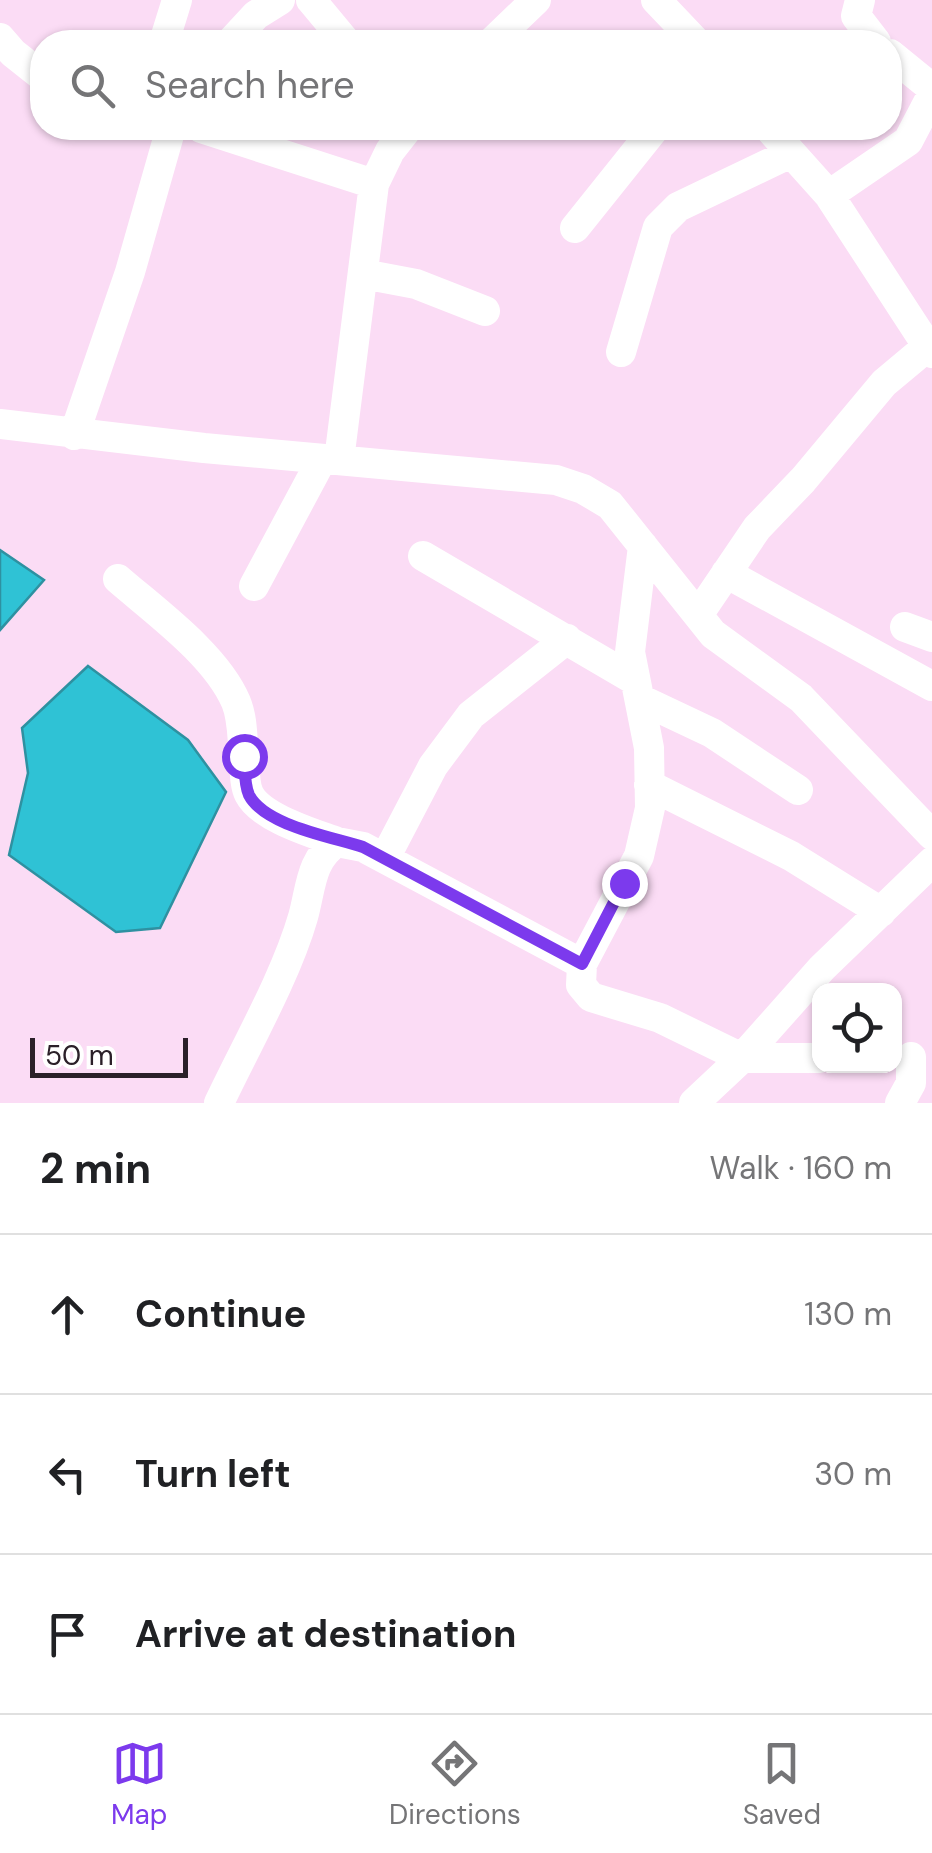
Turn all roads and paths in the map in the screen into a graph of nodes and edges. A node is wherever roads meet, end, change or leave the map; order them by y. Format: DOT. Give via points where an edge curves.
graph roads {
  1 [pos="176,0"];
  2 [pos="280,0"];
  3 [pos="310,0"];
  4 [pos="536,0"];
  5 [pos="656,0"];
  6 [pos="860,0"];
  7 [pos="167,30"];
  8 [pos="242,30"];
  9 [pos="336,30"];
  10 [pos="505,30"];
  11 [pos="685,30"];
  12 [pos="867,30"];
  13 [pos="0,38"];
  14 [pos="902,65"];
  15 [pos="30,67"];
  16 [pos="932,92"];
  17 [pos="168,140"];
  18 [pos="238,140"];
  19 [pos="399,140"];
  20 [pos="645,140"];
  21 [pos="780,140"];
  22 [pos="792,153"];
  23 [pos="374,184"];
  24 [pos="828,195"];
  25 [pos="575,228"];
  26 [pos="363,274"];
  27 [pos="486,311"];
  28 [pos="929,350"];
  29 [pos="621,352"];
  30 [pos="0,424"];
  31 [pos="74,435"];
  32 [pos="330,460"];
  33 [pos="644,546"];
  34 [pos="423,556"];
  35 [pos="726,573"];
  36 [pos="118,579"];
  37 [pos="254,586"];
  38 [pos="698,616"];
  39 [pos="567,639"];
  40 [pos="932,686"];
  41 [pos="636,689"];
  42 [pos="650,785"];
  43 [pos="798,790"];
  44 [pos="932,835"];
  45 [pos="337,842"];
  46 [pos="385,858"];
  47 [pos="932,862"];
  48 [pos="881,912"];
  49 [pos="582,964"];
  50 [pos="912,1056"];
  51 [pos="742,1058"];
  52 [pos="812,1058"];
  53 [pos="220,1103"];
  54 [pos="694,1103"];
  55 [pos="900,1103"];
  1 -- 7 [label="street"];
  2 -- 8 [label="street"];
  3 -- 9 [label="street"];
  4 -- 10 [label="street"];
  5 -- 11 [label="street"];
  6 -- 12 [label="street" via="856,16"];
  13 -- 15 [label="street"];
  14 -- 16 [label="street"];
  16 -- 24 [label="street" via="908,142"];
  17 -- 31 [label="street"];
  18 -- 23 [label="street"];
  19 -- 23 [label="street"];
  20 -- 25 [label="street"];
  21 -- 22 [label="street"];
  22 -- 24 [label="street"];
  22 -- 29 [label="street" via="666,217"];
  23 -- 26 [label="street"];
  24 -- 28 [label="street"];
  26 -- 27 [label="street" via="416,284"];
  26 -- 32 [label="street"];
  28 -- 35 [label="street" via="884,383 756,528"];
  30 -- 31 [label="street"];
  31 -- 32 [label="street"];
  32 -- 33 [label="street" via="556,480 610,505"];
  32 -- 37 [label="street"];
  33 -- 38 [label="street"];
  33 -- 41 [label="street" via="630,652"];
  34 -- 39 [label="street"];
  35 -- 38 [label="street"];
  35 -- 40 [label="street"];
  36 -- 45 [label="street" via="223,680 241,722 246,790 254,802"];
  38 -- 44 [label="street" via="801,698"];
  39 -- 41 [label="street"];
  39 -- 46 [label="street" via="471,715 433,766"];
  41 -- 42 [label="street"];
  41 -- 43 [label="street"];
  42 -- 48 [label="street" via="791,856"];
  42 -- 49 [label="street" via="638,856"];
  45 -- 46 [label="street"];
  45 -- 53 [label="street" via="316,865 296,936"];
  46 -- 49 [label="street"];
  47 -- 48 [label="street"];
  48 -- 51 [label="street"];
  49 -- 51 [label="street" via="580,986 590,997 660,1018"];
  50 -- 55 [label="street"];
  51 -- 52 [label="street"];
  51 -- 54 [label="street"];
}
